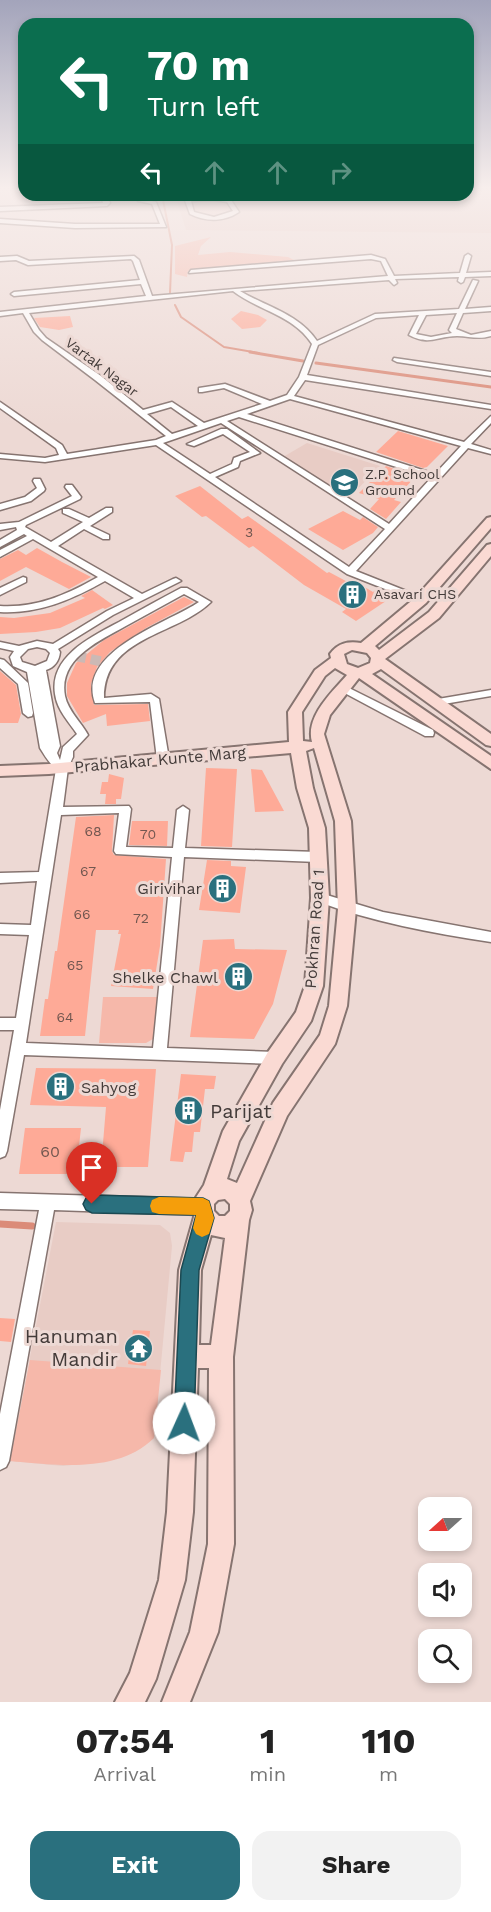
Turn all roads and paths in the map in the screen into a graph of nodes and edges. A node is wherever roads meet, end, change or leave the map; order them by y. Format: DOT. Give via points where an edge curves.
graph roads {
  1 [pos="138,266"];
  2 [pos="251,266"];
  3 [pos="386,266"];
  4 [pos="465,266"];
  5 [pos="191,272"];
  6 [pos="491,274"];
  7 [pos="461,278"];
  8 [pos="392,281"];
  9 [pos="475,281"];
  10 [pos="491,281"];
  11 [pos="144,282"];
  12 [pos="236,291"];
  13 [pos="14,294"];
  14 [pos="242,296"];
  15 [pos="150,299"];
  16 [pos="491,309"];
  17 [pos="35,311"];
  18 [pos="459,311"];
  19 [pos="25,312"];
  20 [pos="424,312"];
  21 [pos="0,313"];
  22 [pos="457,334"];
  23 [pos="491,334"];
  24 [pos="315,344"];
  25 [pos="397,360"];
  26 [pos="491,374"];
  27 [pos="303,377"];
  28 [pos="202,390"];
  29 [pos="290,396"];
  30 [pos="267,403"];
  31 [pos="0,404"];
  32 [pos="491,407"];
  33 [pos="142,413"];
  34 [pos="238,414"];
  35 [pos="221,420"];
  36 [pos="490,420"];
  37 [pos="203,426"];
  38 [pos="233,428"];
  39 [pos="224,431"];
  40 [pos="171,436"];
  41 [pos="157,441"];
  42 [pos="191,444"];
  43 [pos="465,445"];
  44 [pos="266,449"];
  45 [pos="491,452"];
  46 [pos="256,453"];
  47 [pos="0,456"];
  48 [pos="64,457"];
  49 [pos="209,477"];
  50 [pos="436,477"];
  51 [pos="37,481"];
  52 [pos="69,488"];
  53 [pos="28,499"];
  54 [pos="0,507"];
  55 [pos="109,510"];
  56 [pos="66,511"];
  57 [pos="42,515"];
  58 [pos="491,521"];
  59 [pos="87,524"];
  60 [pos="0,527"];
  61 [pos="22,527"];
  62 [pos="390,528"];
  63 [pos="33,536"];
  64 [pos="106,537"];
  65 [pos="0,544"];
  66 [pos="51,546"];
  67 [pos="491,548"];
  68 [pos="0,554"];
  69 [pos="350,572"];
  70 [pos="105,577"];
  71 [pos="23,580"];
  72 [pos="176,581"];
  73 [pos="0,592"];
  74 [pos="142,598"];
  75 [pos="421,600"];
  76 [pos="0,609"];
  77 [pos="0,645"];
  78 [pos="365,647"];
  79 [pos="53,648"];
  80 [pos="20,649"];
  81 [pos="76,655"];
  82 [pos="378,659"];
  83 [pos="337,660"];
  84 [pos="9,665"];
  85 [pos="36,669"];
  86 [pos="359,673"];
  87 [pos="343,688"];
  88 [pos="491,693"];
  89 [pos="438,702"];
  90 [pos="28,713"];
  91 [pos="429,733"];
  92 [pos="319,739"];
  93 [pos="491,741"];
  94 [pos="296,742"];
  95 [pos="163,754"];
  96 [pos="55,755"];
  97 [pos="0,762"];
  98 [pos="491,764"];
  99 [pos="0,771"];
  100 [pos="183,810"];
  101 [pos="58,811"];
  102 [pos="179,854"];
  103 [pos="318,857"];
  104 [pos="45,876"];
  105 [pos="0,878"];
  106 [pos="320,898"];
  107 [pos="347,909"];
  108 [pos="0,928"];
  109 [pos="36,930"];
  110 [pos="491,937"];
  111 [pos="0,1024"];
  112 [pos="23,1024"];
  113 [pos="19,1049"];
  114 [pos="159,1054"];
  115 [pos="275,1058"];
  116 [pos="0,1151"];
  117 [pos="0,1201"];
  118 [pos="48,1203"];
  119 [pos="207,1206"];
  120 [pos="239,1209"];
  121 [pos="186,1356"];
  122 [pos="221,1357"];
  123 [pos="0,1461"];
  124 [pos="129,1702"];
  125 [pos="176,1702"];
  1 -- 11 [label="street"];
  2 -- 5 [label="street"];
  3 -- 8 [label="street"];
  4 -- 7 [label="street"];
  6 -- 7 [label="street"];
  7 -- 8 [label="street"];
  7 -- 9 [label="street"];
  8 -- 12 [label="street"];
  8 -- 14 [label="street"];
  9 -- 10 [label="street"];
  9 -- 18 [label="street"];
  11 -- 13 [label="street"];
  11 -- 15 [label="street"];
  12 -- 14 [label="street"];
  12 -- 15 [label="street"];
  14 -- 17 [label="street"];
  14 -- 24 [label="street" via="283,315 311,336"];
  15 -- 17 [label="street"];
  16 -- 18 [label="street"];
  17 -- 19 [label="street"];
  18 -- 20 [label="street"];
  18 -- 22 [label="street" via="452,330"];
  19 -- 21 [label="street"];
  19 -- 33 [label="street, Vartak Nagar" via="44,339"];
  20 -- 22 [label="street" via="412,335 431,339"];
  20 -- 24 [label="street" via="375,316"];
  22 -- 23 [label="street"];
  24 -- 27 [label="street"];
  25 -- 26 [label="street"];
  27 -- 29 [label="street"];
  27 -- 32 [label="street"];
  28 -- 30 [label="street" via="225,386"];
  29 -- 30 [label="street"];
  29 -- 43 [label="street"];
  30 -- 34 [label="street"];
  31 -- 48 [label="street" via="59,447"];
  33 -- 37 [label="street" via="172,404"];
  33 -- 40 [label="street, Vartak Nagar"];
  34 -- 35 [label="street"];
  34 -- 50 [label="street"];
  35 -- 37 [label="street"];
  35 -- 38 [label="street"];
  36 -- 43 [label="street"];
  37 -- 40 [label="street"];
  38 -- 39 [label="street"];
  38 -- 44 [label="street"];
  39 -- 42 [label="street"];
  39 -- 46 [label="street"];
  40 -- 41 [label="street"];
  41 -- 48 [label="street"];
  41 -- 49 [label="street"];
  43 -- 45 [label="street"];
  43 -- 50 [label="street"];
  44 -- 46 [label="street"];
  44 -- 62 [label="street"];
  46 -- 49 [label="street"];
  47 -- 48 [label="street" via="45,460"];
  49 -- 69 [label="street"];
  50 -- 62 [label="street"];
  51 -- 53 [label="street" via="41,489"];
  52 -- 57 [label="street" via="76,497"];
  53 -- 54 [label="street"];
  53 -- 57 [label="street"];
  55 -- 59 [label="street"];
  56 -- 59 [label="street"];
  57 -- 61 [label="street"];
  58 -- 75 [label="main road"];
  59 -- 64 [label="street"];
  59 -- 66 [label="street"];
  60 -- 61 [label="street"];
  61 -- 63 [label="street"];
  61 -- 65 [label="street"];
  62 -- 69 [label="street"];
  63 -- 66 [label="street"];
  63 -- 68 [label="street"];
  66 -- 70 [label="street"];
  67 -- 82 [label="main road" via="434,615"];
  69 -- 75 [label="street"];
  70 -- 74 [label="street"];
  70 -- 76 [label="street" via="66,599 40,607"];
  71 -- 73 [label="street"];
  72 -- 74 [label="street"];
  74 -- 79 [label="street"];
  75 -- 78 [label="main road"];
  77 -- 80 [label="street"];
  78 -- 82 [label="main road"];
  78 -- 83 [label="main road" via="345,648 337,654"];
  79 -- 80 [label="street" via="37,644"];
  79 -- 81 [label="street"];
  79 -- 85 [label="street" via="55,660"];
  80 -- 84 [label="street"];
  81 -- 95 [label="street" via="92,640 184,590 206,602 114,654 101,673 98,692 102,701 152,697"];
  81 -- 96 [label="street" via="63,672 59,690 66,714 83,735"];
  82 -- 86 [label="main road" via="373,669"];
  82 -- 89 [label="main road"];
  83 -- 86 [label="main road" via="342,668"];
  83 -- 94 [label="main road, Pokhran Road 1" via="320,673 296,712"];
  84 -- 85 [label="street"];
  84 -- 90 [label="street" via="23,683"];
  85 -- 96 [label="street"];
  86 -- 87 [label="main road"];
  86 -- 98 [label="main road"];
  87 -- 91 [label="street"];
  87 -- 92 [label="main road" via="323,715"];
  88 -- 89 [label="street"];
  89 -- 93 [label="main road"];
  92 -- 94 [label="main road, Prabhakar Kunte Marg"];
  92 -- 107 [label="main road, Pokhran Road 1" via="343,821"];
  94 -- 95 [label="main road, Prabhakar Kunte Marg"];
  94 -- 103 [label="main road, Pokhran Road 1" via="317,828"];
  95 -- 96 [label="main road, Prabhakar Kunte Marg"];
  96 -- 97 [label="main road, Prabhakar Kunte Marg"];
  96 -- 99 [label="main road, Prabhakar Kunte Marg"];
  96 -- 101 [label="street"];
  100 -- 102 [label="street"];
  101 -- 102 [label="street" via="125,809 120,851"];
  101 -- 104 [label="street"];
  102 -- 103 [label="street"];
  102 -- 114 [label="street"];
  103 -- 106 [label="main road, Pokhran Road 1"];
  104 -- 105 [label="street"];
  104 -- 109 [label="street"];
  106 -- 107 [label="street"];
  106 -- 115 [label="main road, Pokhran Road 1" via="314,986 304,1015"];
  107 -- 110 [label="street"];
  107 -- 120 [label="main road, Pokhran Road 1" via="338,1006 328,1038 280,1110"];
  108 -- 109 [label="street"];
  109 -- 112 [label="street"];
  111 -- 112 [label="street"];
  112 -- 113 [label="street"];
  113 -- 114 [label="street"];
  113 -- 116 [label="street"];
  114 -- 115 [label="street"];
  115 -- 119 [label="main road, Pokhran Road 1" via="230,1138"];
  117 -- 118 [label="street"];
  118 -- 119 [label="street"];
  118 -- 123 [label="street"];
  119 -- 120 [label="main road" via="225,1189 236,1195"];
  119 -- 120 [label="main road" via="219,1227 230,1226"];
  119 -- 121 [label="main road, Pokhran Road 1" via="190,1270"];
  120 -- 122 [label="main road, Pokhran Road 1"];
  121 -- 122 [label="main road"];
  121 -- 124 [label="main road, Pokhran Road 1" via="180,1512 172,1580 142,1679"];
  122 -- 125 [label="main road, Pokhran Road 1" via="221,1544 204,1632"];
}
